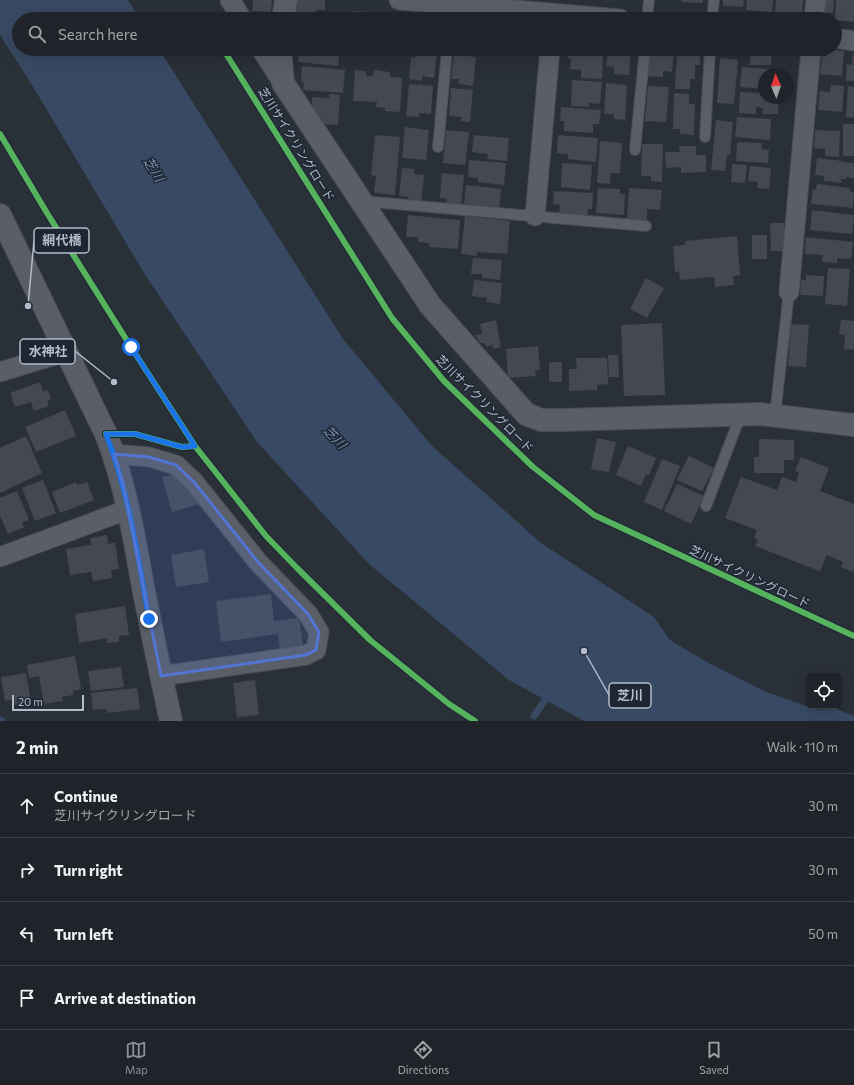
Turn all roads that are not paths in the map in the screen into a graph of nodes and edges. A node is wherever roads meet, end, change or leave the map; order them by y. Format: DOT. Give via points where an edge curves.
graph roads {
  1 [pos="230,0"];
  2 [pos="286,0"];
  3 [pos="399,0"];
  4 [pos="649,0"];
  5 [pos="714,0"];
  6 [pos="816,0"];
  7 [pos="516,5"];
  8 [pos="451,8"];
  9 [pos="238,12"];
  10 [pos="284,12"];
  11 [pos="540,12"];
  12 [pos="648,12"];
  13 [pos="713,12"];
  14 [pos="815,12"];
  15 [pos="842,39"];
  16 [pos="854,41"];
  17 [pos="266,56"];
  18 [pos="281,56"];
  19 [pos="446,56"];
  20 [pos="549,56"];
  21 [pos="644,56"];
  22 [pos="710,56"];
  23 [pos="810,56"];
  24 [pos="283,83"];
  25 [pos="705,137"];
  26 [pos="438,147"];
  27 [pos="635,150"];
  28 [pos="361,201"];
  29 [pos="0,215"];
  30 [pos="535,216"];
  31 [pos="646,226"];
  32 [pos="789,292"];
  33 [pos="65,352"];
  34 [pos="0,372"];
  35 [pos="742,414"];
  36 [pos="776,415"];
  37 [pos="854,425"];
  38 [pos="114,454"];
  39 [pos="706,506"];
  40 [pos="129,509"];
  41 [pos="0,557"];
  42 [pos="161,676"];
  43 [pos="170,721"];
  1 -- 9 [label="street"];
  2 -- 10 [label="street"];
  3 -- 8 [label="street"];
  4 -- 12 [label="lane"];
  5 -- 13 [label="lane"];
  6 -- 14 [label="street"];
  7 -- 8 [label="street"];
  7 -- 11 [label="street"];
  15 -- 16 [label="street"];
  17 -- 24 [label="street"];
  18 -- 24 [label="street"];
  19 -- 26 [label="lane"];
  20 -- 30 [label="street"];
  21 -- 27 [label="lane"];
  22 -- 25 [label="lane"];
  23 -- 32 [label="street"];
  24 -- 28 [label="street"];
  28 -- 30 [label="lane"];
  28 -- 35 [label="street" via="430,305 526,414 541,420 564,420"];
  29 -- 33 [label="street"];
  30 -- 31 [label="lane"];
  32 -- 36 [label="lane"];
  33 -- 34 [label="street"];
  33 -- 38 [label="street"];
  35 -- 36 [label="street"];
  35 -- 39 [label="lane"];
  36 -- 37 [label="street"];
  38 -- 40 [label="street"];
  38 -- 42 [label="street" via="149,457 176,465 194,482 258,562 308,614 319,632 316,650 306,655"];
  40 -- 41 [label="street"];
  40 -- 42 [label="street"];
  42 -- 43 [label="street"];
}
